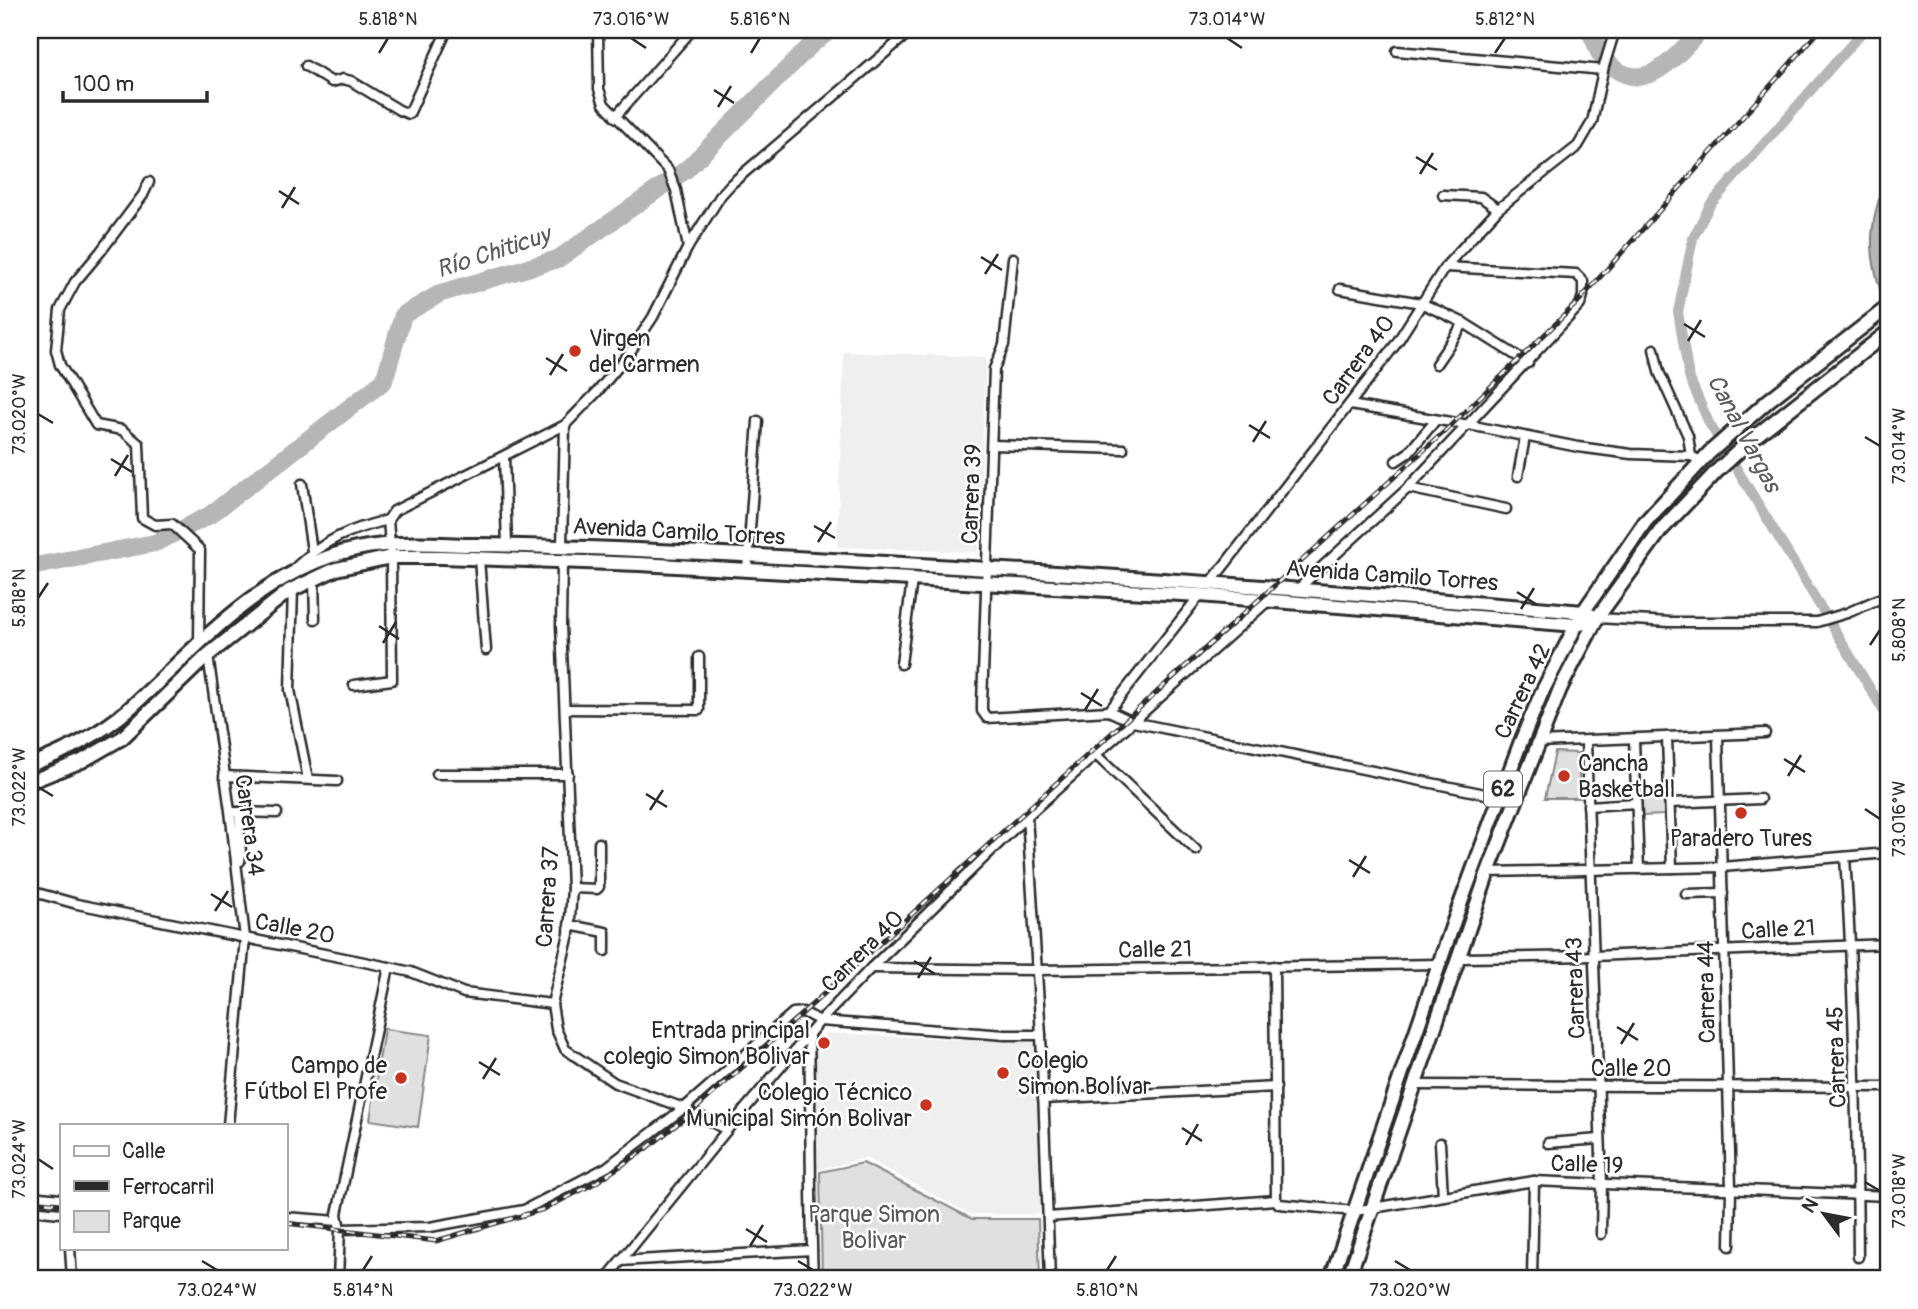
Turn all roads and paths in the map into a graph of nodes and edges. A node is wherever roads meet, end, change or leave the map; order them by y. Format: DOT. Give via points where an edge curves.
graph roads {
  1 [pos="447,30"];
  2 [pos="598,30"];
  3 [pos="692,30"];
  4 [pos="912,30"];
  5 [pos="1615,30"];
  6 [pos="1396,51"];
  7 [pos="306,66"];
  8 [pos="1603,68"];
  9 [pos="615,117"];
  10 [pos="149,182"];
  11 [pos="1443,195"];
  12 [pos="1498,209"];
  13 [pos="688,247"];
  14 [pos="1013,258"];
  15 [pos="1445,267"];
  16 [pos="1340,289"];
  17 [pos="1421,303"];
  18 [pos="1888,307"];
  19 [pos="1464,323"];
  20 [pos="1883,336"];
  21 [pos="1654,349"];
  22 [pos="1528,363"];
  23 [pos="1436,364"];
  24 [pos="1350,405"];
  25 [pos="1436,419"];
  26 [pos="758,421"];
  27 [pos="565,425"];
  28 [pos="1469,425"];
  29 [pos="1525,437"];
  30 [pos="992,445"];
  31 [pos="1123,449"];
  32 [pos="504,457"];
  33 [pos="1700,457"];
  34 [pos="1396,461"];
  35 [pos="1518,476"];
  36 [pos="302,484"];
  37 [pos="1408,488"];
  38 [pos="1506,509"];
  39 [pos="388,520"];
  40 [pos="507,545"];
  41 [pos="562,545"];
  42 [pos="312,551"];
  43 [pos="391,551"];
  44 [pos="748,555"];
  45 [pos="479,559"];
  46 [pos="562,562"];
  47 [pos="988,569"];
  48 [pos="747,570"];
  49 [pos="289,575"];
  50 [pos="314,579"];
  51 [pos="912,580"];
  52 [pos="1211,583"];
  53 [pos="988,584"];
  54 [pos="1299,588"];
  55 [pos="292,589"];
  56 [pos="1200,595"];
  57 [pos="1888,595"];
  58 [pos="1268,601"];
  59 [pos="1294,603"];
  60 [pos="1583,612"];
  61 [pos="1597,618"];
  62 [pos="315,619"];
  63 [pos="1577,625"];
  64 [pos="199,642"];
  65 [pos="486,650"];
  66 [pos="208,655"];
  67 [pos="699,657"];
  68 [pos="901,664"];
  69 [pos="354,685"];
  70 [pos="565,709"];
  71 [pos="1110,711"];
  72 [pos="1133,722"];
  73 [pos="1765,733"];
  74 [pos="1718,736"];
  75 [pos="1667,739"];
  76 [pos="1634,740"];
  77 [pos="1538,742"];
  78 [pos="1586,742"];
  79 [pos="1096,755"];
  80 [pos="30,765"];
  81 [pos="437,774"];
  82 [pos="568,774"];
  83 [pos="224,776"];
  84 [pos="308,779"];
  85 [pos="337,781"];
  86 [pos="30,782"];
  87 [pos="1500,797"];
  88 [pos="1760,799"];
  89 [pos="1721,800"];
  90 [pos="1636,803"];
  91 [pos="1670,803"];
  92 [pos="1588,806"];
  93 [pos="235,812"];
  94 [pos="277,813"];
  95 [pos="1027,816"];
  96 [pos="599,844"];
  97 [pos="1196,850"];
  98 [pos="1888,853"];
  99 [pos="1845,857"];
  100 [pos="1722,867"];
  101 [pos="1672,868"];
  102 [pos="1639,869"];
  103 [pos="1591,870"];
  104 [pos="1488,873"];
  105 [pos="572,888"];
  106 [pos="30,891"];
  107 [pos="1723,893"];
  108 [pos="1686,894"];
  109 [pos="569,925"];
  110 [pos="245,938"];
  111 [pos="1851,944"];
  112 [pos="1888,944"];
  113 [pos="605,951"];
  114 [pos="1725,951"];
  115 [pos="1594,956"];
  116 [pos="1460,958"];
  117 [pos="1440,964"];
  118 [pos="1275,966"];
  119 [pos="389,967"];
  120 [pos="871,968"];
  121 [pos="1037,970"];
  122 [pos="552,1004"];
  123 [pos="820,1021"];
  124 [pos="809,1034"];
  125 [pos="1041,1035"];
  126 [pos="1415,1085"];
  127 [pos="1856,1086"];
  128 [pos="1276,1087"];
  129 [pos="1598,1087"];
  130 [pos="1727,1087"];
  131 [pos="1888,1087"];
  132 [pos="1043,1099"];
  133 [pos="684,1108"];
  134 [pos="228,1124"];
  135 [pos="727,1130"];
  136 [pos="1600,1139"];
  137 [pos="1440,1143"];
  138 [pos="1548,1143"];
  139 [pos="1534,1181"];
  140 [pos="1602,1183"];
  141 [pos="1731,1188"];
  142 [pos="1858,1195"];
  143 [pos="30,1196"];
  144 [pos="1443,1196"];
  145 [pos="1888,1196"];
  146 [pos="60,1199"];
  147 [pos="1276,1200"];
  148 [pos="1373,1207"];
  149 [pos="30,1210"];
  150 [pos="1355,1211"];
  151 [pos="60,1213"];
  152 [pos="287,1217"];
  153 [pos="1048,1217"];
  154 [pos="339,1225"];
  155 [pos="1601,1234"];
  156 [pos="1730,1246"];
  157 [pos="70,1250"];
  158 [pos="812,1250"];
  159 [pos="1858,1257"];
  160 [pos="620,1261"];
  161 [pos="72,1279"];
  162 [pos="338,1279"];
  163 [pos="606,1279"];
  164 [pos="814,1279"];
  165 [pos="1050,1279"];
  166 [pos="1331,1279"];
  167 [pos="1348,1279"];
  168 [pos="1532,1279"];
  1 -- 7 [label="street" via="409,114 351,81 332,82"];
  2 -- 9 [label="street" via="599,89"];
  3 -- 9 [label="street"];
  4 -- 13 [label="street" via="731,184"];
  5 -- 8 [label="street, Carrera 40"];
  6 -- 8 [label="street"];
  8 -- 12 [label="street, Carrera 40" via="1592,122 1578,146"];
  9 -- 13 [label="street" via="668,170"];
  10 -- 64 [label="street" via="75,282 60,310 55,350 96,425 121,430 139,444 142,518 155,525 172,524 200,550"];
  11 -- 12 [label="street" via="1481,197"];
  12 -- 15 [label="street, Carrera 40"];
  13 -- 27 [label="street" via="628,355"];
  14 -- 30 [label="street, Carrera 39" via="1004,345 994,369"];
  15 -- 17 [label="street, Carrera 40"];
  15 -- 22 [label="street" via="1576,274 1583,281 1580,305"];
  16 -- 17 [label="street"];
  17 -- 19 [label="street"];
  17 -- 24 [label="street, Carrera 40"];
  18 -- 33 [label="main road, Carrera 42 / 62"];
  19 -- 22 [label="street"];
  19 -- 23 [label="street"];
  20 -- 61 [label="main road, Carrera 42 / 62" via="1718,470 1661,530"];
  21 -- 33 [label="street" via="1659,372"];
  22 -- 28 [label="street"];
  24 -- 25 [label="street"];
  24 -- 52 [label="street, Carrera 40"];
  25 -- 28 [label="street"];
  25 -- 34 [label="street"];
  26 -- 44 [label="street"];
  27 -- 32 [label="street"];
  27 -- 41 [label="street"];
  28 -- 29 [label="street"];
  28 -- 37 [label="street"];
  29 -- 33 [label="street" via="1631,454"];
  29 -- 35 [label="street"];
  30 -- 31 [label="street"];
  30 -- 47 [label="street, Carrera 39"];
  32 -- 39 [label="street" via="394,511"];
  32 -- 40 [label="street"];
  33 -- 60 [label="main road, Carrera 42 / 62" via="1645,522"];
  36 -- 42 [label="street"];
  37 -- 38 [label="street"];
  37 -- 54 [label="street"];
  39 -- 42 [label="street" via="359,527"];
  39 -- 43 [label="street"];
  40 -- 41 [label="main road, Avenida Camilo Torres"];
  40 -- 43 [label="main road, Avenida Camilo Torres"];
  41 -- 44 [label="main road, Avenida Camilo Torres"];
  42 -- 49 [label="street"];
  43 -- 45 [label="main road, Avenida Camilo Torres"];
  43 -- 49 [label="main road, Avenida Camilo Torres" via="344,552"];
  43 -- 50 [label="main road, Avenida Camilo Torres"];
  43 -- 69 [label="street" via="393,680"];
  44 -- 47 [label="main road, Avenida Camilo Torres"];
  44 -- 48 [label="street"];
  45 -- 46 [label="main road, Avenida Camilo Torres"];
  45 -- 65 [label="street"];
  46 -- 48 [label="main road, Avenida Camilo Torres"];
  46 -- 70 [label="street, Carrera 37"];
  47 -- 52 [label="main road, Avenida Camilo Torres"];
  47 -- 53 [label="street, Carrera 39"];
  48 -- 51 [label="main road, Avenida Camilo Torres"];
  49 -- 64 [label="main road, Avenida Camilo Torres"];
  50 -- 55 [label="main road, Avenida Camilo Torres"];
  50 -- 62 [label="street"];
  51 -- 53 [label="main road, Avenida Camilo Torres"];
  51 -- 68 [label="street"];
  52 -- 54 [label="main road, Avenida Camilo Torres"];
  52 -- 56 [label="street, Carrera 40"];
  53 -- 56 [label="main road, Avenida Camilo Torres"];
  53 -- 71 [label="street, Carrera 39" via="982,711 987,718"];
  54 -- 59 [label="street"];
  54 -- 60 [label="main road, Avenida Camilo Torres"];
  55 -- 66 [label="main road, Avenida Camilo Torres"];
  55 -- 84 [label="street" via="290,690"];
  56 -- 58 [label="main road, Avenida Camilo Torres"];
  56 -- 71 [label="street, Carrera 40"];
  57 -- 61 [label="street" via="1817,622"];
  58 -- 59 [label="main road, Avenida Camilo Torres"];
  58 -- 72 [label="street, Carrera 40"];
  59 -- 63 [label="main road, Avenida Camilo Torres"];
  60 -- 61 [label="main road, Avenida Camilo Torres"];
  60 -- 63 [label="main road, Carrera 42 / 62"];
  61 -- 63 [label="main road, Avenida Camilo Torres"];
  61 -- 77 [label="main road, Carrera 42 / 62"];
  63 -- 87 [label="main road, Carrera 42 / 62" via="1541,694"];
  64 -- 80 [label="main road, Avenida Camilo Torres" via="126,712 62,753"];
  66 -- 83 [label="street, Carrera 34"];
  66 -- 86 [label="main road, Avenida Camilo Torres" via="122,738"];
  67 -- 70 [label="street" via="699,710"];
  70 -- 82 [label="street, Carrera 37"];
  71 -- 72 [label="street"];
  72 -- 79 [label="street, Carrera 40"];
  72 -- 87 [label="street"];
  73 -- 74 [label="street"];
  74 -- 75 [label="street"];
  74 -- 89 [label="street, Carrera 44"];
  75 -- 76 [label="street"];
  75 -- 91 [label="street"];
  76 -- 78 [label="street"];
  76 -- 90 [label="street"];
  77 -- 78 [label="street"];
  77 -- 104 [label="main road, Carrera 42 / 62"];
  78 -- 92 [label="street, Carrera 43"];
  79 -- 95 [label="street, Carrera 40"];
  79 -- 97 [label="street"];
  81 -- 82 [label="street"];
  82 -- 105 [label="street, Carrera 37"];
  83 -- 84 [label="street"];
  83 -- 93 [label="street, Carrera 34"];
  84 -- 85 [label="street"];
  87 -- 117 [label="main road, Carrera 42 / 62"];
  88 -- 89 [label="street"];
  89 -- 91 [label="street"];
  89 -- 100 [label="street, Carrera 44"];
  90 -- 92 [label="street"];
  90 -- 102 [label="street"];
  91 -- 101 [label="street"];
  92 -- 103 [label="street, Carrera 43"];
  93 -- 94 [label="street"];
  93 -- 110 [label="street, Carrera 34"];
  95 -- 120 [label="street, Carrera 40"];
  95 -- 121 [label="street"];
  96 -- 105 [label="street" via="597,889"];
  98 -- 99 [label="street"];
  99 -- 100 [label="street"];
  99 -- 111 [label="street, Carrera 45"];
  100 -- 101 [label="street"];
  100 -- 107 [label="street, Carrera 44"];
  101 -- 102 [label="street"];
  102 -- 103 [label="street"];
  103 -- 104 [label="street"];
  103 -- 115 [label="street, Carrera 43"];
  104 -- 116 [label="main road, Carrera 42 / 62"];
  105 -- 109 [label="street, Carrera 37"];
  106 -- 110 [label="street, Calle 20"];
  107 -- 108 [label="street"];
  107 -- 114 [label="street, Carrera 44"];
  109 -- 113 [label="street" via="605,932"];
  109 -- 122 [label="street, Carrera 37"];
  110 -- 119 [label="street, Calle 20"];
  110 -- 134 [label="street, Carrera 34"];
  111 -- 112 [label="street, Calle 21"];
  111 -- 114 [label="street, Calle 21"];
  111 -- 127 [label="street, Carrera 45"];
  114 -- 115 [label="street, Calle 21"];
  114 -- 130 [label="street, Carrera 44"];
  115 -- 116 [label="street, Calle 21"];
  115 -- 129 [label="street, Carrera 43"];
  116 -- 126 [label="main road, Carrera 42 / 62"];
  117 -- 118 [label="street, Calle 21"];
  117 -- 150 [label="main road, Carrera 42 / 62"];
  118 -- 121 [label="street, Calle 21"];
  118 -- 128 [label="street"];
  119 -- 122 [label="street, Calle 20" via="464,993"];
  119 -- 154 [label="street" via="355,1121 337,1214"];
  120 -- 121 [label="street, Calle 21"];
  120 -- 123 [label="street, Carrera 40"];
  121 -- 125 [label="street"];
  122 -- 133 [label="street, Carrera 37" via="565,1049 615,1083"];
  123 -- 124 [label="street"];
  123 -- 125 [label="street"];
  123 -- 133 [label="street, Carrera 40" via="803,1012 793,1013"];
  124 -- 135 [label="street"];
  124 -- 158 [label="street"];
  125 -- 132 [label="street"];
  126 -- 129 [label="street, Calle 20"];
  126 -- 148 [label="main road, Carrera 42 / 62"];
  127 -- 130 [label="street, Calle 20"];
  127 -- 131 [label="street, Calle 20"];
  127 -- 142 [label="street, Carrera 45"];
  128 -- 132 [label="street"];
  128 -- 147 [label="street"];
  129 -- 130 [label="street, Calle 20"];
  129 -- 136 [label="street, Carrera 43"];
  130 -- 141 [label="street, Carrera 44"];
  132 -- 153 [label="street"];
  133 -- 135 [label="street, Carrera 37"];
  133 -- 154 [label="street" via="607,1167 524,1210 430,1227"];
  135 -- 160 [label="street"];
  136 -- 138 [label="street"];
  136 -- 140 [label="street, Carrera 43"];
  137 -- 144 [label="street"];
  139 -- 140 [label="street, Calle 19"];
  139 -- 144 [label="street, Calle 19"];
  139 -- 168 [label="street"];
  140 -- 141 [label="street, Calle 19"];
  140 -- 155 [label="street, Carrera 43"];
  141 -- 142 [label="street, Calle 19"];
  141 -- 156 [label="street, Carrera 44"];
  142 -- 145 [label="street, Calle 19"];
  142 -- 159 [label="street, Carrera 45"];
  143 -- 146 [label="street"];
  144 -- 148 [label="street, Calle 19"];
  147 -- 150 [label="street, Calle 19" via="1287,1206"];
  147 -- 153 [label="street"];
  148 -- 150 [label="street, Calle 19"];
  148 -- 167 [label="main road, Carrera 42 / 62"];
  149 -- 151 [label="street"];
  150 -- 166 [label="main road, Carrera 42 / 62"];
  152 -- 154 [label="street"];
  153 -- 165 [label="street"];
  154 -- 162 [label="street"];
  157 -- 161 [label="street"];
  158 -- 160 [label="street"];
  158 -- 164 [label="street"];
  160 -- 163 [label="street"];
}
